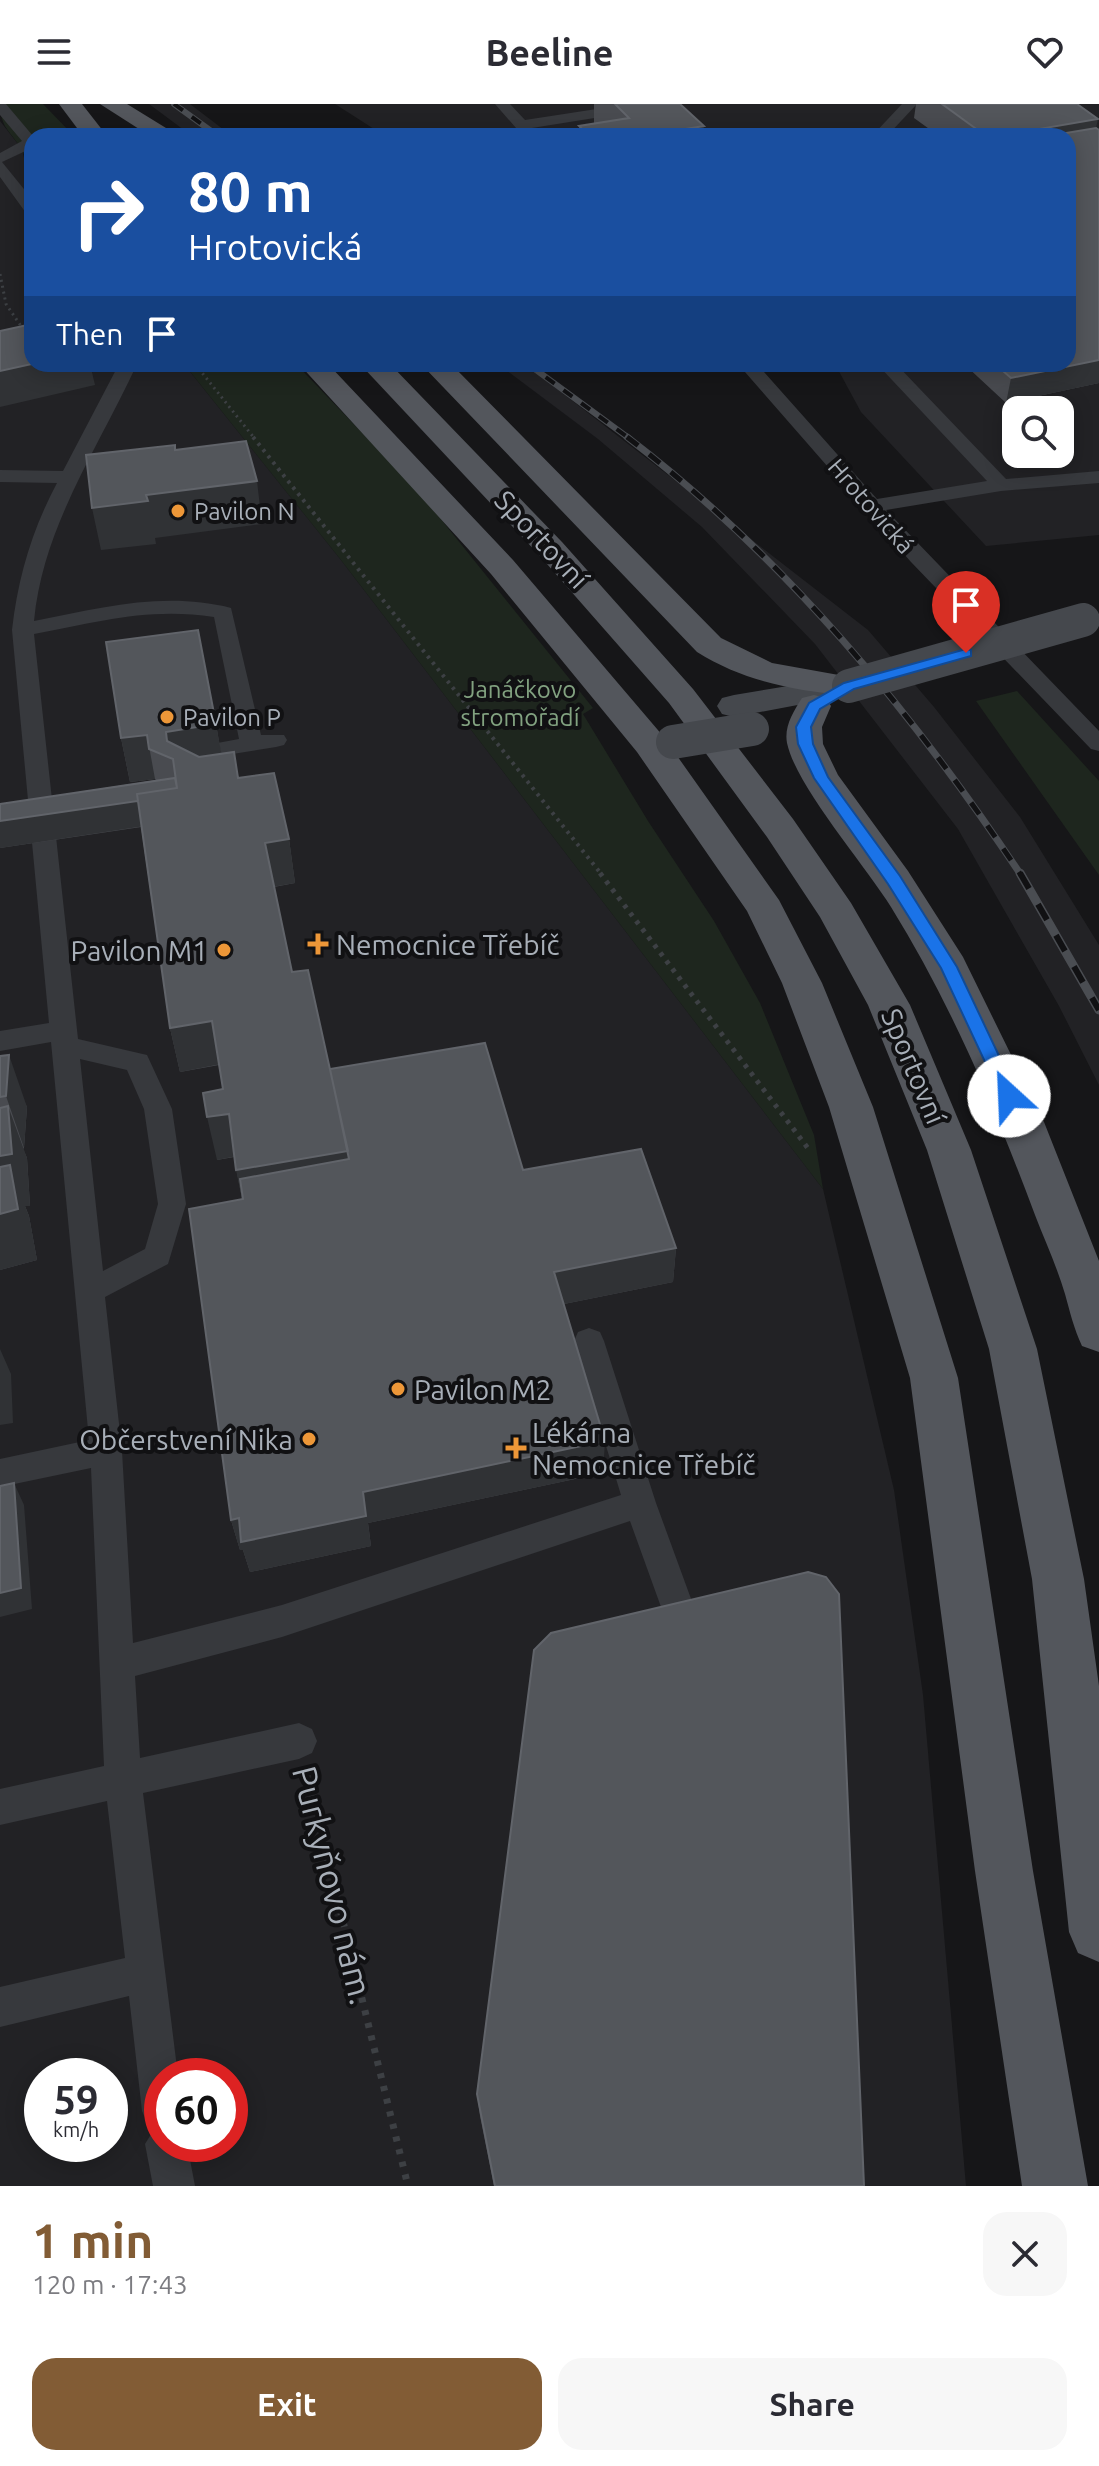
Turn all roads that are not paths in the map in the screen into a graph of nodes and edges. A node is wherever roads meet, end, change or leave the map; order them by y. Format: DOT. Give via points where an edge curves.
graph roads {
  1 [pos="70,104"];
  2 [pos="88,104"];
  3 [pos="111,104"];
  4 [pos="502,104"];
  5 [pos="657,104"];
  6 [pos="910,104"];
  7 [pos="0,106"];
  8 [pos="627,106"];
  9 [pos="89,128"];
  10 [pos="117,128"];
  11 [pos="153,128"];
  12 [pos="523,128"];
  13 [pos="538,128"];
  14 [pos="887,128"];
  15 [pos="24,135"];
  16 [pos="24,147"];
  17 [pos="0,158"];
  18 [pos="0,166"];
  19 [pos="24,199"];
  20 [pos="124,372"];
  21 [pos="320,372"];
  22 [pos="382,372"];
  23 [pos="443,372"];
  24 [pos="754,372"];
  25 [pos="894,372"];
  26 [pos="0,476"];
  27 [pos="70,477"];
  28 [pos="1099,477"];
  29 [pos="1001,485"];
  30 [pos="872,506"];
  31 [pos="1091,617"];
  32 [pos="23,630"];
  33 [pos="849,686"];
  34 [pos="814,706"];
  35 [pos="743,717"];
  36 [pos="663,740"];
  37 [pos="1099,744"];
  38 [pos="220,749"];
  39 [pos="74,831"];
  40 [pos="43,836"];
  41 [pos="63,1038"];
  42 [pos="0,1041"];
  43 [pos="90,1291"];
  44 [pos="1099,1332"];
  45 [pos="589,1341"];
  46 [pos="106,1451"];
  47 [pos="0,1473"];
  48 [pos="640,1503"];
  49 [pos="677,1607"];
  50 [pos="117,1664"];
  51 [pos="299,1741"];
  52 [pos="123,1781"];
  53 [pos="0,1807"];
  54 [pos="1099,1932"];
  55 [pos="146,1972"];
  56 [pos="0,2007"];
  57 [pos="156,2058"];
  58 [pos="169,2162"];
  59 [pos="174,2186"];
  60 [pos="1055,2186"];
  1 -- 9 [label="main road"];
  2 -- 10 [label="main road"];
  3 -- 11 [label="main road"];
  4 -- 12 [label="lane"];
  5 -- 8 [label="lane"];
  6 -- 14 [label="lane"];
  7 -- 15 [label="lane"];
  8 -- 13 [label="lane"];
  16 -- 17 [label="lane"];
  18 -- 19 [label="lane"];
  20 -- 27 [label="lane"];
  21 -- 36 [label="main road"];
  22 -- 54 [label="main road, Sportovní" via="551,549 681,696 829,900 889,1005 949,1150 1013,1349 1058,1579"];
  23 -- 33 [label="main road" via="709,645 736,664 760,672"];
  24 -- 30 [label="lane, Hrotovická"];
  25 -- 29 [label="lane"];
  26 -- 27 [label="lane"];
  27 -- 32 [label="lane" via="36,546 23,600"];
  28 -- 29 [label="lane"];
  29 -- 30 [label="lane"];
  30 -- 37 [label="lane, Hrotovická"];
  31 -- 33 [label="main road, bridge"];
  32 -- 38 [label="lane" via="145,606 224,612 264,742"];
  32 -- 40 [label="lane"];
  33 -- 34 [label="main road"];
  33 -- 35 [label="main road"];
  34 -- 35 [label="main road"];
  34 -- 44 [label="main road" via="804,727 811,759 949,967 1022,1122"];
  35 -- 36 [label="main road, bridge"];
  36 -- 60 [label="main road" via="765,909 802,983 851,1107 934,1378"];
  39 -- 40 [label="lane"];
  40 -- 41 [label="lane"];
  41 -- 42 [label="lane"];
  41 -- 43 [label="lane"];
  41 -- 43 [label="lane" via="137,1062 158,1109 172,1204 158,1256"];
  43 -- 46 [label="lane"];
  45 -- 48 [label="lane"];
  46 -- 47 [label="lane"];
  46 -- 50 [label="lane"];
  48 -- 49 [label="lane"];
  48 -- 50 [label="lane" via="282,1621"];
  50 -- 52 [label="lane"];
  51 -- 52 [label="lane, Purkyňovo nám."];
  52 -- 53 [label="lane, Purkyňovo nám."];
  52 -- 55 [label="lane"];
  55 -- 56 [label="lane"];
  55 -- 57 [label="lane"];
  58 -- 59 [label="lane"];
}
